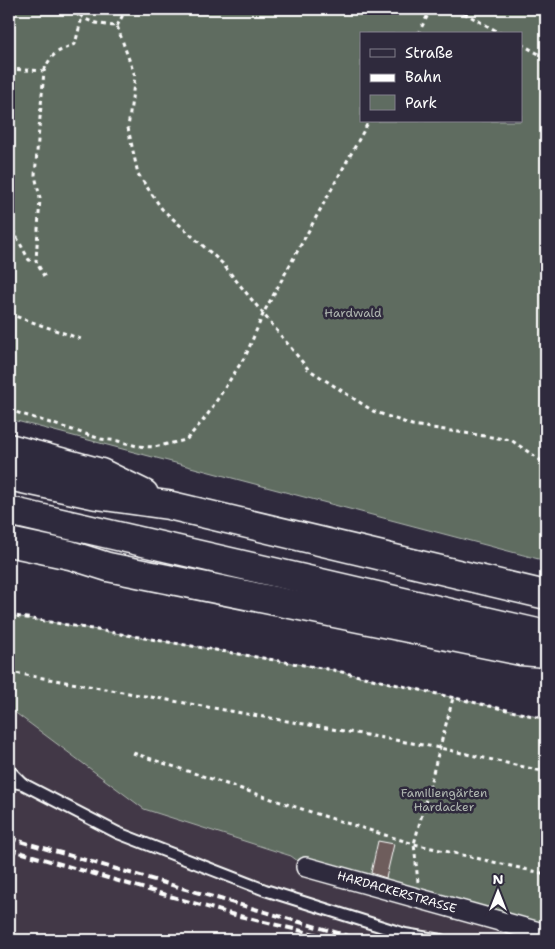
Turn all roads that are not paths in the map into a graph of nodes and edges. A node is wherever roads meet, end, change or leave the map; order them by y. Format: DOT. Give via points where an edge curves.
graph roads {
  1 [pos="9,448"];
  2 [pos="9,476"];
  3 [pos="168,505"];
  4 [pos="9,511"];
  5 [pos="9,542"];
  6 [pos="9,552"];
  7 [pos="108,568"];
  8 [pos="546,595"];
  9 [pos="546,635"];
  10 [pos="546,653"];
  11 [pos="9,770"];
  12 [pos="9,782"];
  13 [pos="23,784"];
  14 [pos="306,867"];
  15 [pos="546,934"];
  16 [pos="441,940"];
  1 -- 3 [label="highway" via="101,473"];
  2 -- 3 [label="highway" via="97,495"];
  3 -- 8 [label="highway"];
  4 -- 9 [label="highway"];
  5 -- 7 [label="highway" via="70,555"];
  6 -- 7 [label="highway" via="70,565"];
  7 -- 10 [label="highway" via="521,651"];
  11 -- 13 [label="lane"];
  12 -- 13 [label="lane"];
  13 -- 16 [label="lane" via="118,833 265,890 405,934"];
  14 -- 15 [label="street, HARDACKERSTRASSE"];
}
